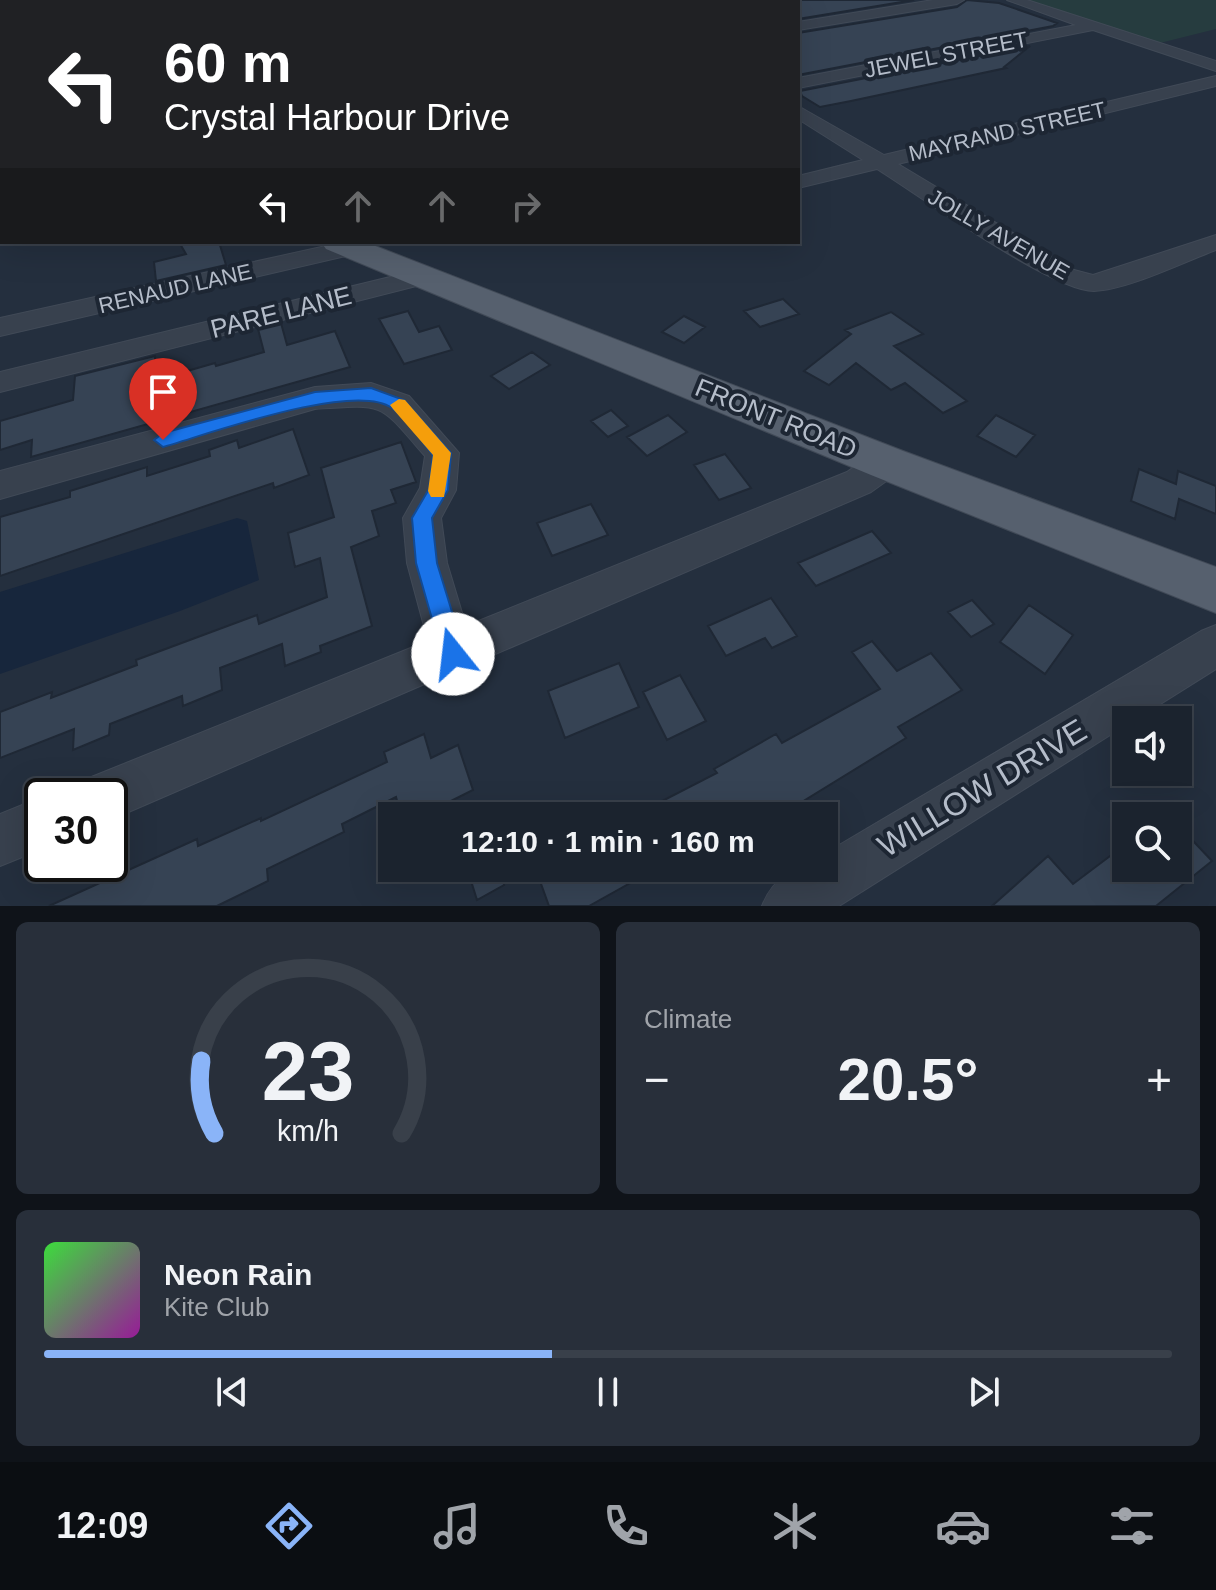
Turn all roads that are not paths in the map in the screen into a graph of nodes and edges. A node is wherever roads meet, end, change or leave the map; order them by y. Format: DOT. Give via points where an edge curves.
graph roads {
  1 [pos="957,0"];
  2 [pos="1014,0"];
  3 [pos="800,26"];
  4 [pos="1094,26"];
  5 [pos="1216,66"];
  6 [pos="1216,81"];
  7 [pos="800,83"];
  8 [pos="800,112"];
  9 [pos="877,163"];
  10 [pos="800,182"];
  11 [pos="1216,242"];
  12 [pos="344,245"];
  13 [pos="423,277"];
  14 [pos="0,327"];
  15 [pos="0,382"];
  16 [pos="887,463"];
  17 [pos="0,485"];
  18 [pos="1216,590"];
  19 [pos="1216,645"];
  20 [pos="453,654"];
  21 [pos="128,787"];
  22 [pos="24,830"];
  23 [pos="0,840"];
  24 [pos="789,906"];
  1 -- 3 [label="street"];
  2 -- 4 [label="street"];
  4 -- 5 [label="street"];
  4 -- 7 [label="street, JEWEL STREET"];
  6 -- 9 [label="street, MAYRAND STREET"];
  8 -- 9 [label="street, JOLLY AVENUE"];
  9 -- 10 [label="street, MAYRAND STREET"];
  9 -- 11 [label="street, JOLLY AVENUE" via="1065,276 1093,283"];
  12 -- 13 [label="main road, FRONT ROAD"];
  12 -- 14 [label="street, RENAUD LANE"];
  13 -- 15 [label="street, PARE LANE"];
  13 -- 16 [label="main road, FRONT ROAD"];
  16 -- 18 [label="main road, FRONT ROAD"];
  16 -- 20 [label="street" via="859,482"];
  17 -- 20 [label="street" via="315,398 371,394 398,404 442,453 438,490 422,518 427,563"];
  19 -- 24 [label="street, WILLOW DRIVE"];
  20 -- 21 [label="street"];
  22 -- 23 [label="street"];
}
